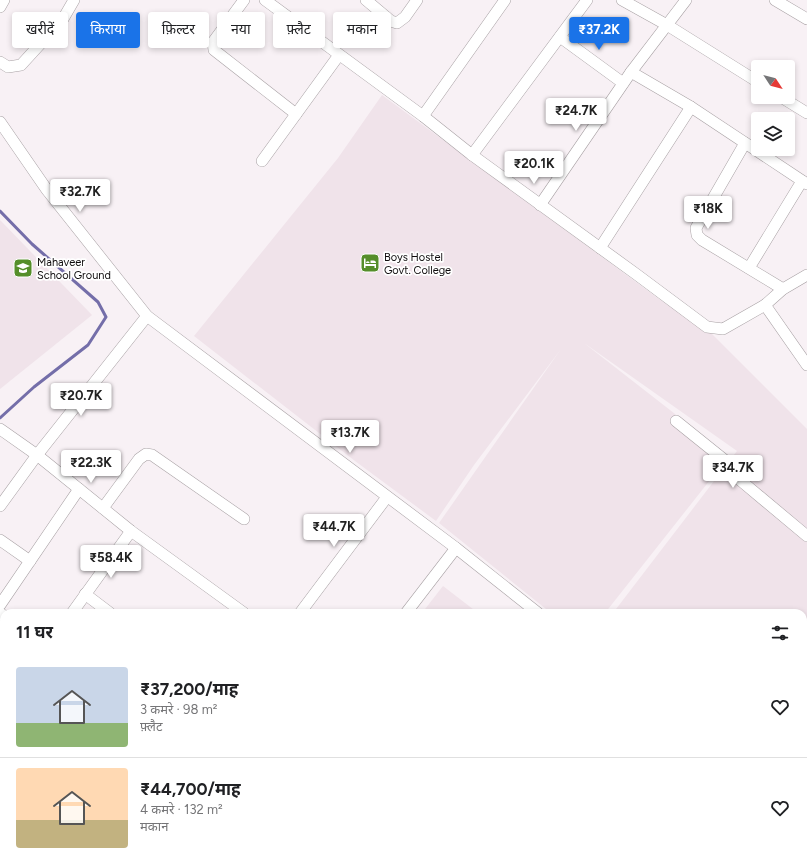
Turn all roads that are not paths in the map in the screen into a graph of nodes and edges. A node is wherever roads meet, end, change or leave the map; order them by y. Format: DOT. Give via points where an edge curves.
graph roads {
  1 [pos="4,0"];
  2 [pos="74,0"];
  3 [pos="244,0"];
  4 [pos="265,0"];
  5 [pos="366,0"];
  6 [pos="417,0"];
  7 [pos="505,0"];
  8 [pos="587,0"];
  9 [pos="622,0"];
  10 [pos="686,0"];
  11 [pos="775,0"];
  12 [pos="0,7"];
  13 [pos="807,19"];
  14 [pos="667,25"];
  15 [pos="560,37"];
  16 [pos="339,55"];
  17 [pos="0,62"];
  18 [pos="631,72"];
  19 [pos="751,78"];
  20 [pos="623,84"];
  21 [pos="792,104"];
  22 [pos="691,107"];
  23 [pos="807,113"];
  24 [pos="296,114"];
  25 [pos="423,116"];
  26 [pos="0,122"];
  27 [pos="745,144"];
  28 [pos="472,155"];
  29 [pos="262,161"];
  30 [pos="805,183"];
  31 [pos="540,205"];
  32 [pos="600,248"];
  33 [pos="749,268"];
  34 [pos="807,275"];
  35 [pos="783,289"];
  36 [pos="765,304"];
  37 [pos="146,316"];
  38 [pos="807,366"];
  39 [pos="676,421"];
  40 [pos="0,429"];
  41 [pos="37,455"];
  42 [pos="79,489"];
  43 [pos="388,497"];
  44 [pos="0,506"];
  45 [pos="103,508"];
  46 [pos="244,519"];
  47 [pos="131,530"];
  48 [pos="807,536"];
  49 [pos="0,540"];
  50 [pos="456,548"];
  51 [pos="30,561"];
  52 [pos="85,594"];
  53 [pos="0,605"];
  54 [pos="75,609"];
  55 [pos="105,609"];
  56 [pos="239,609"];
  57 [pos="303,609"];
  58 [pos="409,609"];
  59 [pos="533,609"];
  1 -- 12 [label="street"];
  2 -- 17 [label="street" via="63,19 21,65 8,66"];
  3 -- 24 [label="street" via="213,42 214,50"];
  4 -- 16 [label="street"];
  5 -- 6 [label="street" via="397,23 405,17"];
  7 -- 25 [label="street"];
  8 -- 15 [label="street"];
  9 -- 14 [label="street"];
  10 -- 14 [label="street"];
  11 -- 13 [label="street"];
  14 -- 18 [label="street"];
  14 -- 19 [label="street"];
  15 -- 20 [label="street"];
  15 -- 28 [label="street"];
  16 -- 24 [label="street"];
  16 -- 25 [label="street"];
  18 -- 20 [label="street"];
  18 -- 22 [label="street"];
  20 -- 31 [label="street"];
  21 -- 23 [label="street"];
  22 -- 27 [label="street"];
  22 -- 32 [label="street"];
  24 -- 29 [label="street"];
  25 -- 28 [label="street"];
  26 -- 37 [label="street" via="47,190"];
  27 -- 30 [label="street"];
  27 -- 33 [label="street" via="696,228 697,235 702,240"];
  28 -- 31 [label="street"];
  30 -- 33 [label="street"];
  31 -- 32 [label="street"];
  32 -- 36 [label="street" via="707,327 723,329"];
  33 -- 35 [label="street"];
  34 -- 35 [label="street"];
  35 -- 36 [label="street"];
  36 -- 38 [label="street"];
  37 -- 41 [label="street"];
  37 -- 43 [label="street"];
  39 -- 48 [label="street" via="727,462 740,480"];
  40 -- 41 [label="street"];
  41 -- 42 [label="street"];
  41 -- 44 [label="street"];
  42 -- 45 [label="street"];
  42 -- 51 [label="street"];
  43 -- 50 [label="street"];
  43 -- 57 [label="street"];
  45 -- 46 [label="street" via="139,459 146,454"];
  45 -- 47 [label="street"];
  47 -- 52 [label="street"];
  47 -- 56 [label="street"];
  49 -- 51 [label="street"];
  50 -- 58 [label="street"];
  50 -- 59 [label="street"];
  51 -- 53 [label="street"];
  52 -- 54 [label="street"];
  52 -- 55 [label="street"];
}
